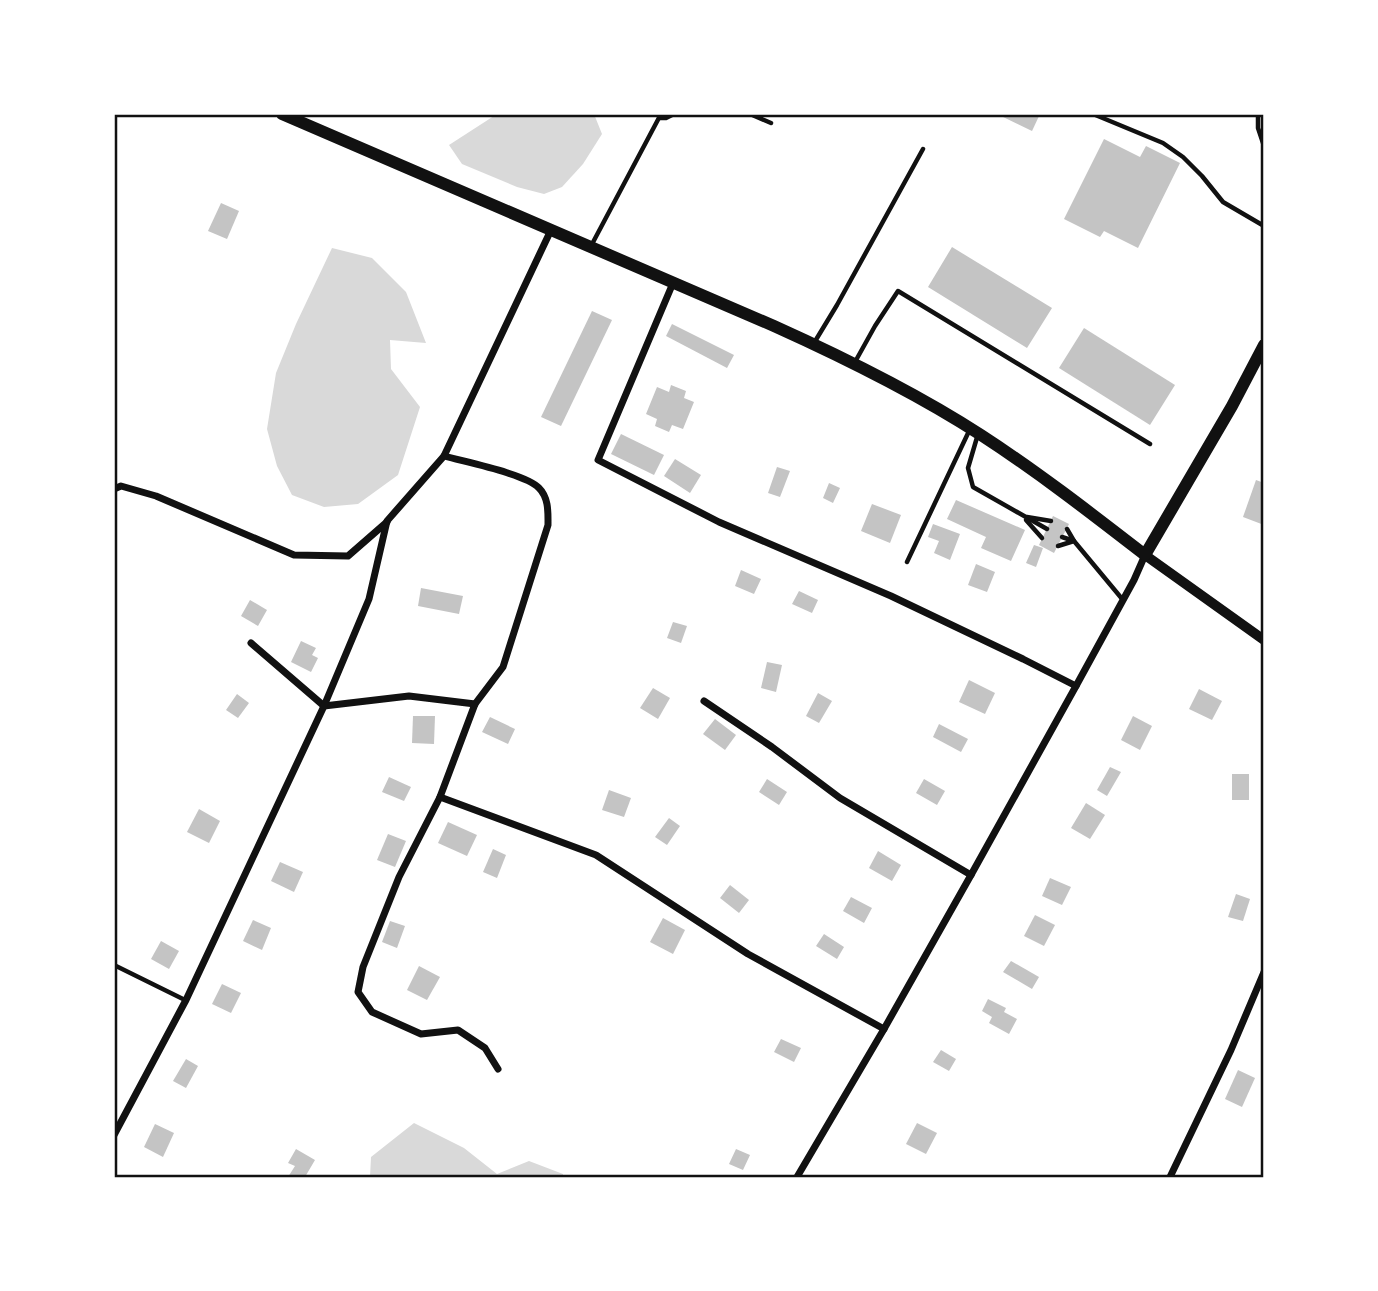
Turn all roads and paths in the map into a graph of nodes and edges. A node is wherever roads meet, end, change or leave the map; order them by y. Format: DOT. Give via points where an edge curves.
graph roads {
  1 [pos="282,114"];
  2 [pos="674,114"];
  3 [pos="750,114"];
  4 [pos="1093,114"];
  5 [pos="1258,114"];
  6 [pos="660,116"];
  7 [pos="771,123"];
  8 [pos="1264,146"];
  9 [pos="923,149"];
  10 [pos="1264,226"];
  11 [pos="551,230"];
  12 [pos="591,247"];
  13 [pos="673,283"];
  14 [pos="813,344"];
  15 [pos="1264,345"];
  16 [pos="854,363"];
  17 [pos="974,431"];
  18 [pos="1150,444"];
  19 [pos="444,456"];
  20 [pos="114,488"];
  21 [pos="1023,516"];
  22 [pos="387,521"];
  23 [pos="1051,521"];
  24 [pos="1047,529"];
  25 [pos="1067,529"];
  26 [pos="1062,537"];
  27 [pos="1042,538"];
  28 [pos="1074,541"];
  29 [pos="1058,545"];
  30 [pos="1145,555"];
  31 [pos="907,562"];
  32 [pos="1123,600"];
  33 [pos="1264,640"];
  34 [pos="251,643"];
  35 [pos="1076,686"];
  36 [pos="704,701"];
  37 [pos="475,704"];
  38 [pos="324,706"];
  39 [pos="440,797"];
  40 [pos="971,875"];
  41 [pos="114,965"];
  42 [pos="1264,972"];
  43 [pos="186,1000"];
  44 [pos="884,1029"];
  45 [pos="498,1069"];
  46 [pos="114,1135"];
  47 [pos="797,1177"];
  48 [pos="1170,1177"];
  1 -- 11 [label="main road"];
  2 -- 6 [label="lane"];
  3 -- 7 [label="lane"];
  4 -- 10 [label="lane" via="1183,157 1223,202"];
  5 -- 8 [label="lane"];
  6 -- 12 [label="lane"];
  9 -- 14 [label="lane"];
  11 -- 12 [label="main road"];
  11 -- 19 [label="street"];
  12 -- 13 [label="main road"];
  13 -- 14 [label="main road"];
  13 -- 35 [label="street" via="598,460 719,522 891,596"];
  14 -- 16 [label="main road"];
  15 -- 30 [label="main road"];
  16 -- 17 [label="main road"];
  16 -- 18 [label="lane" via="898,291"];
  17 -- 21 [label="lane" via="968,468 973,487"];
  17 -- 30 [label="main road"];
  17 -- 31 [label="lane"];
  19 -- 22 [label="street"];
  19 -- 37 [label="street" via="527,479 541,489 548,505 548,525 503,667"];
  20 -- 22 [label="street" via="156,496 294,555 348,556"];
  21 -- 23 [label="lane"];
  21 -- 24 [label="lane"];
  21 -- 27 [label="lane"];
  22 -- 38 [label="street" via="369,599"];
  25 -- 28 [label="lane"];
  26 -- 28 [label="lane"];
  28 -- 29 [label="lane"];
  28 -- 32 [label="lane"];
  30 -- 32 [label="street"];
  30 -- 33 [label="street"];
  32 -- 35 [label="street"];
  34 -- 38 [label="street"];
  35 -- 40 [label="street"];
  36 -- 40 [label="street" via="840,798"];
  37 -- 38 [label="street" via="409,696"];
  37 -- 39 [label="street"];
  38 -- 43 [label="street"];
  39 -- 44 [label="street" via="596,855 748,954"];
  39 -- 45 [label="street" via="400,877 363,967 358,992 372,1012 421,1034 457,1030 485,1048"];
  40 -- 44 [label="street"];
  41 -- 43 [label="lane"];
  42 -- 48 [label="street"];
  43 -- 46 [label="street"];
  44 -- 47 [label="street"];
}
